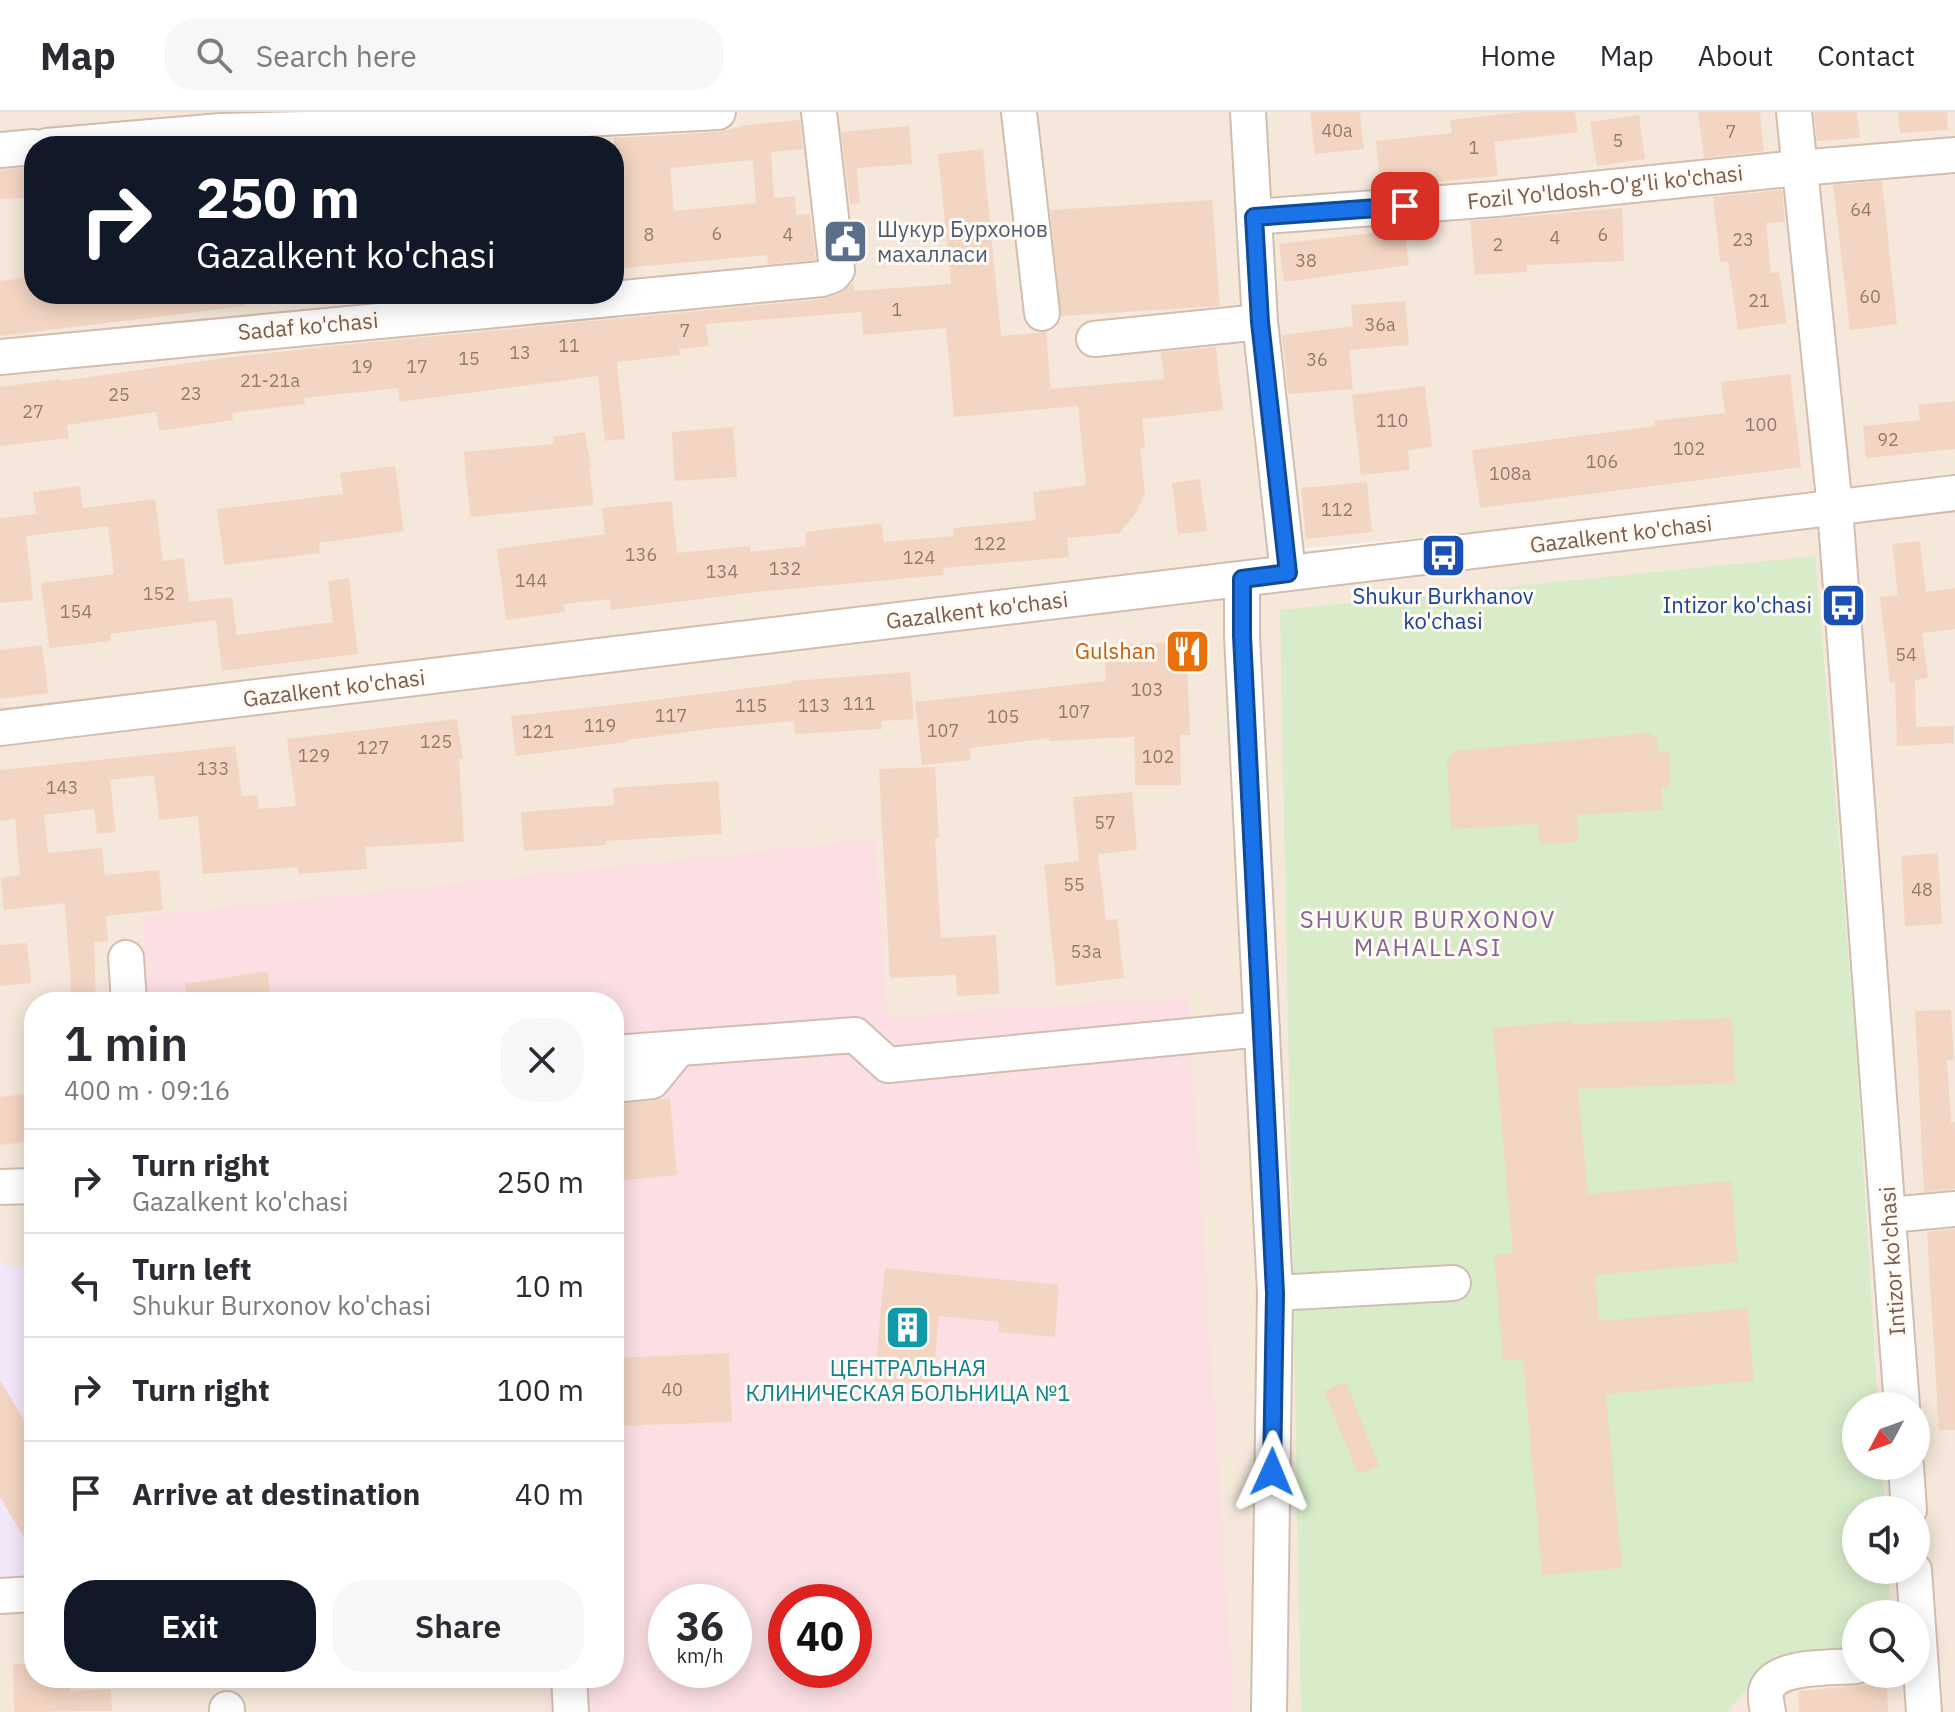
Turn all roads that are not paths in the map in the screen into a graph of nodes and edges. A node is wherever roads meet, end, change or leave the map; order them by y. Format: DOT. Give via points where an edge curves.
graph roads {
  1 [pos="718,112"];
  2 [pos="819,112"];
  3 [pos="1019,112"];
  4 [pos="1248,112"];
  5 [pos="1794,112"];
  6 [pos="471,118"];
  7 [pos="220,122"];
  8 [pos="119,136"];
  9 [pos="24,148"];
  10 [pos="0,150"];
  11 [pos="1955,155"];
  12 [pos="1799,168"];
  13 [pos="1254,217"];
  14 [pos="624,298"];
  15 [pos="559,304"];
  16 [pos="1042,313"];
  17 [pos="1260,322"];
  18 [pos="1094,339"];
  19 [pos="0,357"];
  20 [pos="1955,493"];
  21 [pos="1835,508"];
  22 [pos="1288,573"];
  23 [pos="1242,579"];
  24 [pos="0,728"];
  25 [pos="126,958"];
  26 [pos="128,992"];
  27 [pos="1262,1029"];
  28 [pos="678,1049"];
  29 [pos="624,1052"];
  30 [pos="624,1084"];
  31 [pos="24,1186"];
  32 [pos="0,1187"];
  33 [pos="1955,1209"];
  34 [pos="1889,1215"];
  35 [pos="1453,1283"];
  36 [pos="1275,1293"];
  37 [pos="1901,1392"];
  38 [pos="24,1595"];
  39 [pos="0,1596"];
  40 [pos="1842,1667"];
  41 [pos="570,1688"];
  42 [pos="1921,1688"];
  43 [pos="571,1712"];
  44 [pos="1269,1712"];
  45 [pos="1768,1712"];
  46 [pos="1924,1712"];
  1 -- 6 [label="street"];
  2 -- 14 [label="street, Sadaf ko'chasi" via="837,270 833,275"];
  3 -- 16 [label="street"];
  4 -- 13 [label="street"];
  5 -- 12 [label="street, Intizor ko'chasi"];
  6 -- 7 [label="street"];
  7 -- 8 [label="street"];
  9 -- 10 [label="street"];
  11 -- 12 [label="street, Fozil Yo'ldosh-O'g'li ko'chasi"];
  12 -- 13 [label="street, Fozil Yo'ldosh-O'g'li ko'chasi"];
  12 -- 21 [label="street, Intizor ko'chasi"];
  13 -- 17 [label="street"];
  15 -- 19 [label="street, Sadaf ko'chasi"];
  17 -- 18 [label="street"];
  17 -- 22 [label="street"];
  20 -- 21 [label="street, Gazalkent ko'chasi"];
  21 -- 22 [label="street, Gazalkent ko'chasi"];
  21 -- 34 [label="street, Intizor ko'chasi"];
  22 -- 23 [label="street, Gazalkent ko'chasi"];
  23 -- 24 [label="street, Gazalkent ko'chasi"];
  23 -- 27 [label="street"];
  25 -- 26 [label="street"];
  27 -- 28 [label="street" via="888,1065 855,1035"];
  27 -- 36 [label="street"];
  28 -- 29 [label="street"];
  28 -- 30 [label="street" via="652,1081"];
  31 -- 32 [label="street"];
  33 -- 34 [label="street"];
  34 -- 37 [label="street, Intizor ko'chasi"];
  35 -- 36 [label="street"];
  36 -- 44 [label="street"];
  38 -- 39 [label="street"];
  40 -- 45 [label="street" via="1787,1672 1775,1678 1766,1691"];
  41 -- 43 [label="street"];
  42 -- 46 [label="street"];
}
